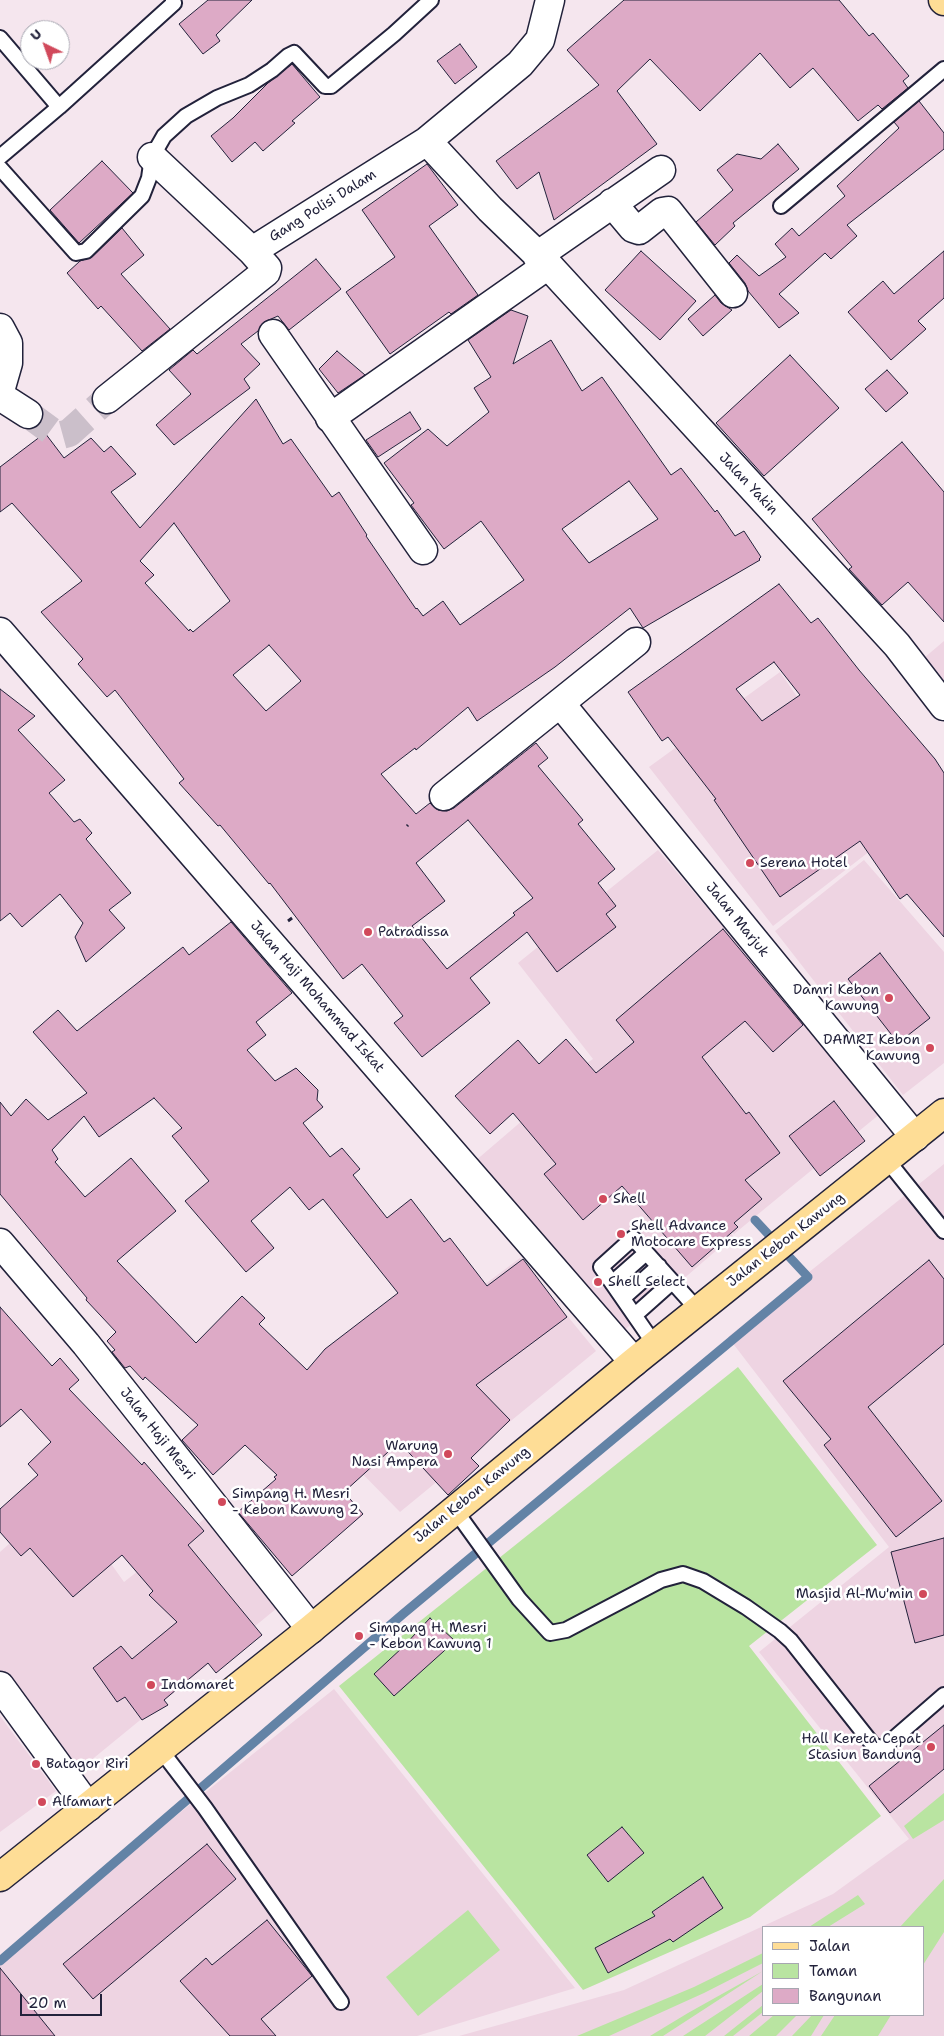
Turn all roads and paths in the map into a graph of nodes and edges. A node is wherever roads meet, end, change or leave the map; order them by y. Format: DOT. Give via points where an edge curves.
graph roads {
  1 [pos="173,0"];
  2 [pos="431,0"];
  3 [pos="550,0"];
  4 [pos="0,38"];
  5 [pos="944,69"];
  6 [pos="59,107"];
  7 [pos="427,141"];
  8 [pos="0,157"];
  9 [pos="152,157"];
  10 [pos="0,168"];
  11 [pos="661,170"];
  12 [pos="612,203"];
  13 [pos="781,206"];
  14 [pos="252,251"];
  15 [pos="542,261"];
  16 [pos="733,293"];
  17 [pos="0,328"];
  18 [pos="273,334"];
  19 [pos="0,391"];
  20 [pos="0,396"];
  21 [pos="107,399"];
  22 [pos="28,414"];
  23 [pos="330,418"];
  24 [pos="422,550"];
  25 [pos="0,632"];
  26 [pos="636,642"];
  27 [pos="560,703"];
  28 [pos="944,706"];
  29 [pos="444,796"];
  30 [pos="944,1113"];
  31 [pos="915,1137"];
  32 [pos="887,1160"];
  33 [pos="944,1231"];
  34 [pos="0,1242"];
  35 [pos="646,1253"];
  36 [pos="659,1266"];
  37 [pos="672,1282"];
  38 [pos="612,1283"];
  39 [pos="623,1298"];
  40 [pos="698,1310"];
  41 [pos="635,1315"];
  42 [pos="655,1345"];
  43 [pos="634,1362"];
  44 [pos="455,1510"];
  45 [pos="311,1629"];
  46 [pos="0,1686"];
  47 [pos="944,1695"];
  48 [pos="160,1749"];
  49 [pos="88,1807"];
  50 [pos="0,1877"];
  51 [pos="340,2002"];
  1 -- 6 [label="lane" via="174,3"];
  2 -- 9 [label="lane" via="331,86 324,86 294,53 249,85 186,116 164,136"];
  3 -- 7 [label="street, Gang Polisi Dalam" via="540,40 520,64"];
  4 -- 6 [label="lane"];
  5 -- 13 [label="lane"];
  6 -- 8 [label="lane"];
  7 -- 14 [label="street, Gang Polisi Dalam"];
  7 -- 15 [label="street, Jalan Yakin"];
  9 -- 10 [label="lane" via="150,178 142,196 86,250 76,254"];
  9 -- 14 [label="street"];
  11 -- 12 [label="street"];
  12 -- 15 [label="street"];
  12 -- 16 [label="street" via="638,230 662,212 668,212"];
  14 -- 21 [label="street" via="267,268 266,272"];
  15 -- 23 [label="street"];
  15 -- 28 [label="street, Jalan Yakin" via="896,645"];
  17 -- 19 [label="street" via="8,343 8,363"];
  18 -- 23 [label="street"];
  20 -- 22 [label="street"];
  23 -- 24 [label="street"];
  25 -- 43 [label="street, Jalan Haji Mohammad Iskat"];
  26 -- 27 [label="street"];
  27 -- 29 [label="street"];
  27 -- 31 [label="street, Jalan Marjuk"];
  30 -- 31 [label="main road, Jalan Kebon Kawung"];
  31 -- 32 [label="main road, Jalan Kebon Kawung"];
  32 -- 33 [label="lane"];
  32 -- 40 [label="main road, Jalan Kebon Kawung"];
  34 -- 45 [label="street, Jalan Haji Mesri" via="86,1344"];
  35 -- 36 [label="lane"];
  35 -- 38 [label="lane"];
  35 -- 38 [label="lane" via="633,1238 601,1267"];
  36 -- 37 [label="lane"];
  36 -- 39 [label="lane"];
  37 -- 40 [label="lane"];
  37 -- 41 [label="lane"];
  38 -- 39 [label="lane"];
  39 -- 41 [label="lane"];
  40 -- 42 [label="main road, Jalan Kebon Kawung"];
  41 -- 42 [label="lane"];
  42 -- 43 [label="main road, Jalan Kebon Kawung"];
  43 -- 44 [label="main road, Jalan Kebon Kawung"];
  44 -- 45 [label="main road, Jalan Kebon Kawung"];
  44 -- 47 [label="lane" via="518,1599 550,1633 566,1630 661,1580 683,1574 703,1581 780,1631 874,1746 883,1748"];
  45 -- 48 [label="main road, Jalan Kebon Kawung"];
  46 -- 49 [label="street"];
  48 -- 49 [label="main road, Jalan Kebon Kawung"];
  48 -- 51 [label="lane" via="206,1808"];
  49 -- 50 [label="main road, Jalan Kebon Kawung"];
}
